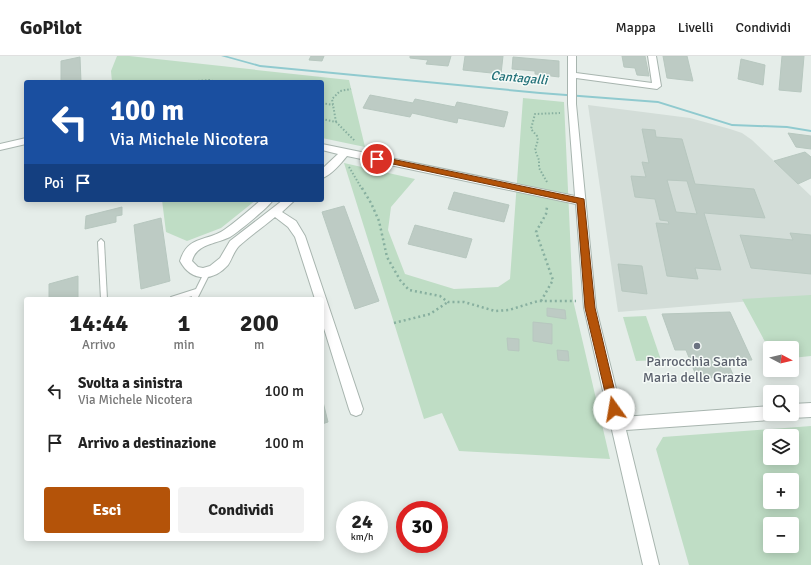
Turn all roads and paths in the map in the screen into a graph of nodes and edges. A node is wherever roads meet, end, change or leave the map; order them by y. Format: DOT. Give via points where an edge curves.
graph roads {
  1 [pos="570,56"];
  2 [pos="652,56"];
  3 [pos="572,78"];
  4 [pos="351,89"];
  5 [pos="324,103"];
  6 [pos="333,105"];
  7 [pos="324,119"];
  8 [pos="336,122"];
  9 [pos="24,141"];
  10 [pos="0,147"];
  11 [pos="324,149"];
  12 [pos="342,155"];
  13 [pos="361,155"];
  14 [pos="324,172"];
  15 [pos="581,201"];
  16 [pos="266,202"];
  17 [pos="288,202"];
  18 [pos="275,212"];
  19 [pos="101,242"];
  20 [pos="207,273"];
  21 [pos="198,291"];
  22 [pos="104,297"];
  23 [pos="179,297"];
  24 [pos="195,297"];
  25 [pos="320,297"];
  26 [pos="589,301"];
  27 [pos="448,302"];
  28 [pos="324,309"];
  29 [pos="394,323"];
  30 [pos="356,409"];
  31 [pos="811,410"];
  32 [pos="799,411"];
  33 [pos="763,414"];
  34 [pos="617,424"];
  35 [pos="651,565"];
  1 -- 3 [label="street"];
  2 -- 3 [label="street" via="657,86"];
  3 -- 15 [label="street"];
  4 -- 6 [label="path" via="337,92 332,99"];
  5 -- 6 [label="path"];
  6 -- 8 [label="path"];
  7 -- 8 [label="path"];
  8 -- 13 [label="path" via="359,146"];
  9 -- 10 [label="street"];
  11 -- 12 [label="street"];
  12 -- 13 [label="street"];
  12 -- 14 [label="street"];
  12 -- 27 [label="path" via="371,203 379,221 387,256 400,280 409,290 440,296"];
  13 -- 15 [label="street"];
  15 -- 26 [label="street"];
  16 -- 20 [label="street" via="227,233 202,242 192,249 186,261 188,267"];
  17 -- 18 [label="street"];
  18 -- 20 [label="street" via="234,244 219,267"];
  18 -- 25 [label="street" via="292,224 300,236"];
  19 -- 22 [label="lane"];
  20 -- 21 [label="lane"];
  21 -- 23 [label="lane"];
  21 -- 24 [label="lane"];
  26 -- 27 [label="path" via="538,301 509,310 495,310 464,302"];
  26 -- 34 [label="street"];
  27 -- 29 [label="path" via="441,311 422,318"];
  28 -- 30 [label="street"];
  31 -- 32 [label="street"];
  33 -- 34 [label="street"];
  34 -- 35 [label="street"];
}
